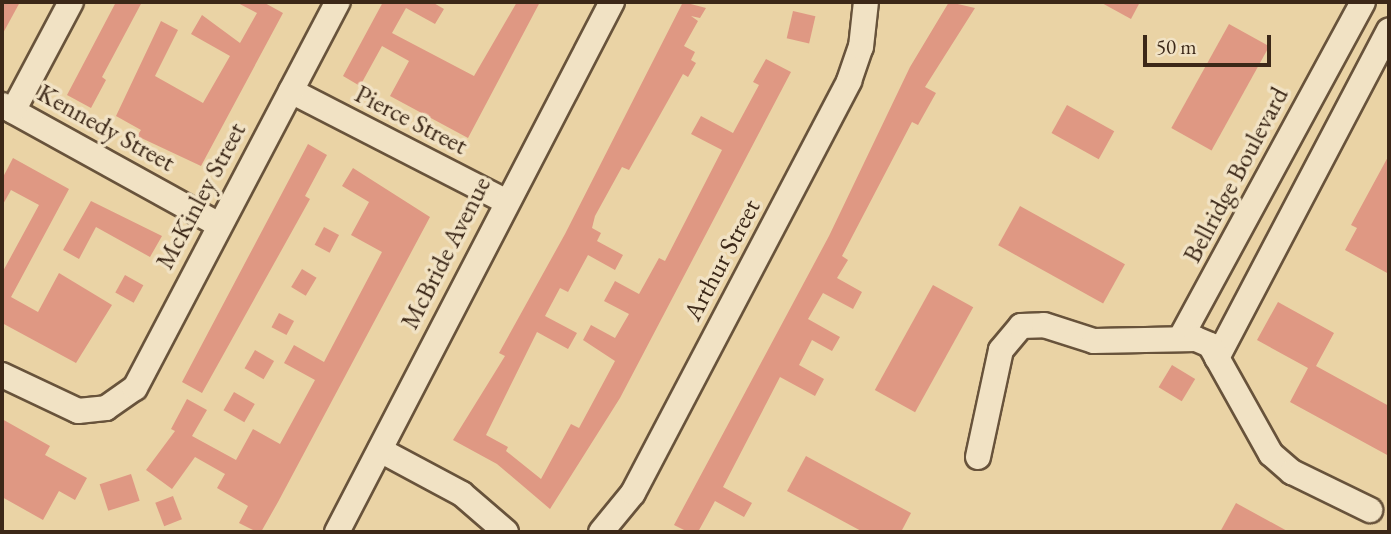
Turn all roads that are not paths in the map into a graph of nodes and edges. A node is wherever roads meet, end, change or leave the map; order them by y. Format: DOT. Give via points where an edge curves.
graph roads {
  1 [pos="71,2"];
  2 [pos="338,2"];
  3 [pos="612,2"];
  4 [pos="866,2"];
  5 [pos="1363,2"];
  6 [pos="1389,30"];
  7 [pos="291,91"];
  8 [pos="8,108"];
  9 [pos="505,201"];
  10 [pos="218,224"];
  11 [pos="1188,339"];
  12 [pos="1217,358"];
  13 [pos="2,375"];
  14 [pos="380,450"];
  15 [pos="978,457"];
  16 [pos="1370,510"];
  17 [pos="337,532"];
  18 [pos="506,532"];
  19 [pos="601,532"];
  1 -- 8 [label="street"];
  2 -- 7 [label="street, McKinley Street"];
  3 -- 9 [label="street, McBride Avenue"];
  4 -- 19 [label="street, Arthur Street" via="861,47 849,81 633,494"];
  5 -- 11 [label="street, Bellridge Boulevard"];
  6 -- 12 [label="street"];
  7 -- 9 [label="street, Pierce Street"];
  7 -- 10 [label="street, McKinley Street"];
  8 -- 10 [label="street, Kennedy Street"];
  9 -- 14 [label="street, McBride Avenue"];
  10 -- 13 [label="street, McKinley Street" via="135,388 106,408 66,408"];
  11 -- 12 [label="street" via="1210,345"];
  11 -- 15 [label="street" via="1094,341 1044,325 1021,326 1001,350"];
  12 -- 16 [label="street" via="1271,454 1292,472"];
  14 -- 17 [label="street, McBride Avenue"];
  14 -- 18 [label="street" via="462,494"];
}
